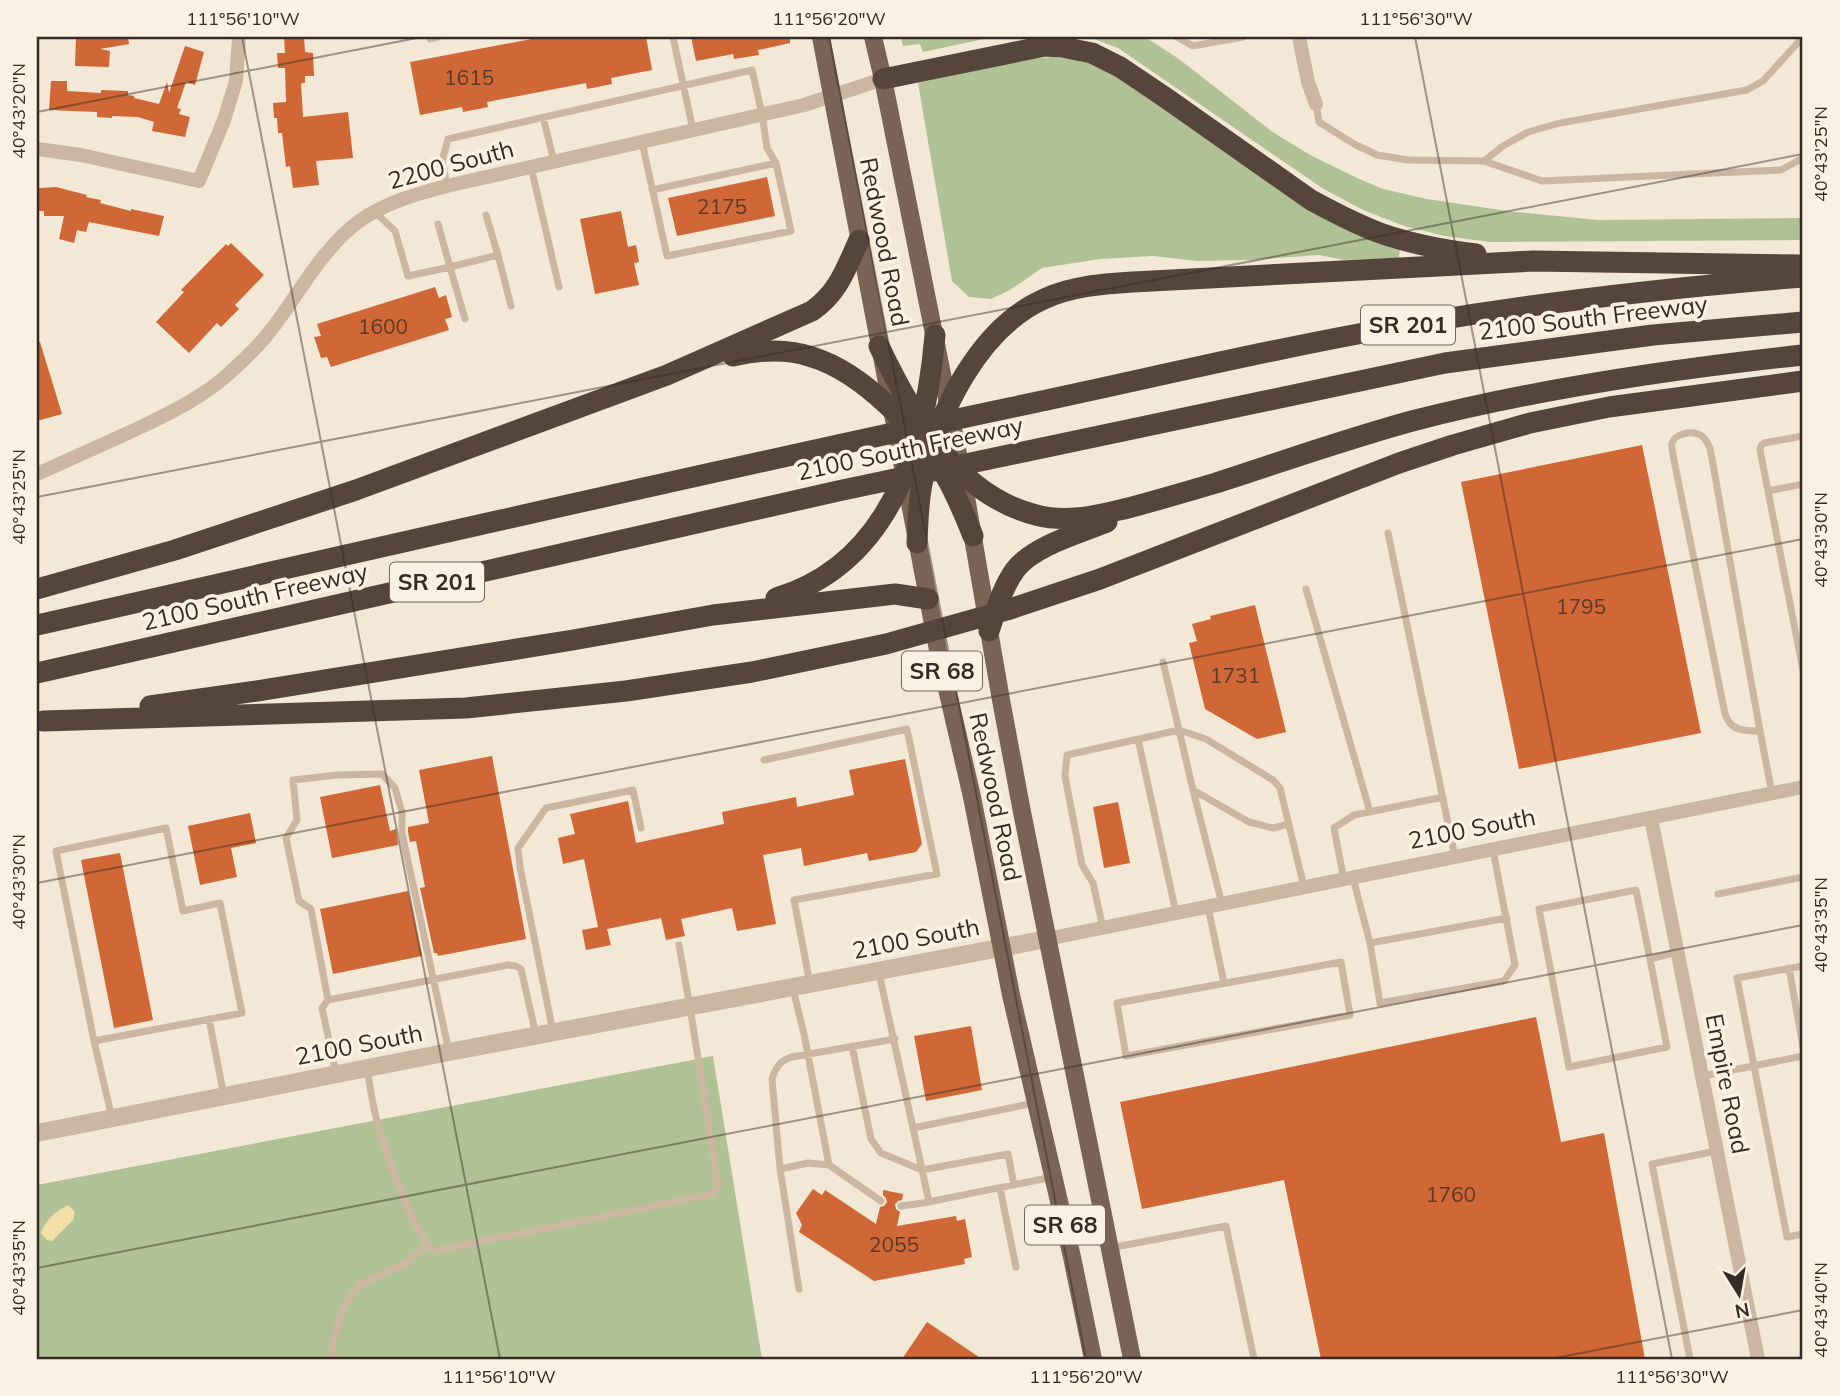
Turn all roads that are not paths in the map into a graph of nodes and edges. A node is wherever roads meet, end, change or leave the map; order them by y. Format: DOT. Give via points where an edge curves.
graph roads {
  1 [pos="239,37"];
  2 [pos="673,37"];
  3 [pos="821,37"];
  4 [pos="873,37"];
  5 [pos="1177,37"];
  6 [pos="1243,37"];
  7 [pos="1299,37"];
  8 [pos="1803,37"];
  9 [pos="883,79"];
  10 [pos="682,86"];
  11 [pos="831,96"];
  12 [pos="1316,104"];
  13 [pos="762,114"];
  14 [pos="543,117"];
  15 [pos="692,130"];
  16 [pos="642,142"];
  17 [pos="37,149"];
  18 [pos="1803,158"];
  19 [pos="1484,161"];
  20 [pos="554,162"];
  21 [pos="776,163"];
  22 [pos="531,167"];
  23 [pos="447,186"];
  24 [pos="652,190"];
  25 [pos="375,212"];
  26 [pos="486,215"];
  27 [pos="438,224"];
  28 [pos="859,240"];
  29 [pos="498,255"];
  30 [pos="1533,261"];
  31 [pos="1803,265"];
  32 [pos="450,267"];
  33 [pos="1803,277"];
  34 [pos="559,287"];
  35 [pos="511,306"];
  36 [pos="465,320"];
  37 [pos="1803,322"];
  38 [pos="935,335"];
  39 [pos="879,346"];
  40 [pos="1803,357"];
  41 [pos="667,376"];
  42 [pos="1803,381"];
  43 [pos="949,407"];
  44 [pos="892,411"];
  45 [pos="1803,436"];
  46 [pos="926,439"];
  47 [pos="37,474"];
  48 [pos="962,474"];
  49 [pos="904,477"];
  50 [pos="1803,484"];
  51 [pos="1768,491"];
  52 [pos="1161,500"];
  53 [pos="1388,533"];
  54 [pos="973,536"];
  55 [pos="917,543"];
  56 [pos="37,589"];
  57 [pos="1306,589"];
  58 [pos="928,599"];
  59 [pos="713,615"];
  60 [pos="37,625"];
  61 [pos="989,631"];
  62 [pos="1163,662"];
  63 [pos="1803,670"];
  64 [pos="37,673"];
  65 [pos="40,722"];
  66 [pos="1179,730"];
  67 [pos="1760,731"];
  68 [pos="1138,739"];
  69 [pos="764,760"];
  70 [pos="1803,787"];
  71 [pos="1193,790"];
  72 [pos="1772,794"];
  73 [pos="1443,797"];
  74 [pos="1370,812"];
  75 [pos="1651,818"];
  76 [pos="1289,824"];
  77 [pos="641,828"];
  78 [pos="1493,850"];
  79 [pos="1455,858"];
  80 [pos="1803,877"];
  81 [pos="1349,879"];
  82 [pos="1304,888"];
  83 [pos="1718,894"];
  84 [pos="1215,905"];
  85 [pos="1176,913"];
  86 [pos="1507,918"];
  87 [pos="1103,928"];
  88 [pos="1047,939"];
  89 [pos="1370,943"];
  90 [pos="679,945"];
  91 [pos="1002,948"];
  92 [pos="1678,952"];
  93 [pos="1650,959"];
  94 [pos="1803,965"];
  95 [pos="1789,968"];
  96 [pos="879,972"];
  97 [pos="433,979"];
  98 [pos="1224,983"];
  99 [pos="802,986"];
  100 [pos="328,1000"];
  101 [pos="690,1007"];
  102 [pos="209,1019"];
  103 [pos="545,1034"];
  104 [pos="895,1039"];
  105 [pos="94,1041"];
  106 [pos="852,1046"];
  107 [pos="1803,1047"];
  108 [pos="449,1052"];
  109 [pos="808,1054"];
  110 [pos="1803,1056"];
  111 [pos="1754,1066"];
  112 [pos="367,1068"];
  113 [pos="337,1074"];
  114 [pos="1703,1076"];
  115 [pos="224,1096"];
  116 [pos="1036,1103"];
  117 [pos="112,1118"];
  118 [pos="913,1128"];
  119 [pos="37,1133"];
  120 [pos="1717,1151"];
  121 [pos="829,1164"];
  122 [pos="780,1169"];
  123 [pos="922,1170"];
  124 [pos="1054,1177"];
  125 [pos="1014,1185"];
  126 [pos="1000,1188"];
  127 [pos="881,1201"];
  128 [pos="929,1202"];
  129 [pos="901,1206"];
  130 [pos="1803,1234"];
  131 [pos="426,1245"];
  132 [pos="1110,1248"];
  133 [pos="1016,1267"];
  134 [pos="799,1289"];
  135 [pos="334,1359"];
  136 [pos="1093,1359"];
  137 [pos="1132,1359"];
  138 [pos="1254,1359"];
  139 [pos="1690,1359"];
  140 [pos="1758,1359"];
  1 -- 17 [label="street" via="236,81 199,181"];
  2 -- 10 [label="lane"];
  3 -- 11 [label="main road, Redwood Road / SR 68"];
  4 -- 9 [label="main road, Redwood Road / SR 68"];
  5 -- 6 [label="lane" via="1193,46"];
  7 -- 12 [label="street"];
  8 -- 19 [label="lane" via="1763,81 1746,90 1560,123 1528,132"];
  9 -- 11 [label="street, 2200 South"];
  9 -- 30 [label="highway" via="1045,46 1092,53 1166,97 1311,200 1344,217 1426,246"];
  9 -- 38 [label="main road, Redwood Road / SR 68"];
  10 -- 13 [label="lane" via="752,70"];
  10 -- 14 [label="lane"];
  10 -- 15 [label="lane"];
  11 -- 13 [label="street, 2200 South"];
  11 -- 28 [label="main road, Redwood Road / SR 68"];
  12 -- 19 [label="lane" via="1319,122 1377,155"];
  13 -- 15 [label="street, 2200 South"];
  13 -- 21 [label="lane" via="767,148"];
  14 -- 20 [label="lane"];
  14 -- 23 [label="lane" via="449,139 442,161"];
  15 -- 16 [label="street, 2200 South"];
  16 -- 20 [label="street, 2200 South"];
  16 -- 24 [label="lane"];
  18 -- 19 [label="lane" via="1781,170 1542,181"];
  20 -- 22 [label="street, 2200 South"];
  21 -- 24 [label="lane"];
  21 -- 24 [label="lane" via="791,231 667,256"];
  22 -- 23 [label="street, 2200 South"];
  22 -- 34 [label="lane"];
  23 -- 25 [label="street, 2200 South"];
  25 -- 32 [label="lane" via="395,231 408,276"];
  25 -- 47 [label="street, 2200 South" via="339,239 271,330 224,378 172,412"];
  26 -- 29 [label="lane"];
  27 -- 32 [label="lane"];
  28 -- 39 [label="main road, Redwood Road / SR 68"];
  28 -- 41 [label="highway" via="835,290 813,311"];
  29 -- 32 [label="lane"];
  29 -- 35 [label="lane"];
  30 -- 31 [label="highway"];
  30 -- 43 [label="highway" via="1074,289 1037,302 1008,322 973,362"];
  32 -- 36 [label="lane"];
  33 -- 60 [label="highway, 2100 South Freeway / SR 201" via="1532,306 1278,350"];
  37 -- 64 [label="highway, 2100 South Freeway / SR 201" via="1653,335 1445,363 838,491"];
  38 -- 43 [label="main road, Redwood Road / SR 68"];
  38 -- 46 [label="highway"];
  39 -- 44 [label="main road, Redwood Road / SR 68"];
  39 -- 46 [label="highway"];
  40 -- 52 [label="highway" via="1599,382 1456,410"];
  41 -- 44 [label="highway" via="756,351 796,353 849,374"];
  41 -- 56 [label="highway" via="307,508"];
  42 -- 65 [label="highway" via="1609,407 1530,423 1409,460 1007,610 886,644 752,672 466,708"];
  43 -- 46 [label="highway"];
  43 -- 48 [label="main road, Redwood Road / SR 68"];
  44 -- 46 [label="highway"];
  44 -- 49 [label="main road, Redwood Road / SR 68"];
  45 -- 51 [label="lane" via="1761,446"];
  46 -- 48 [label="highway"];
  46 -- 49 [label="highway"];
  46 -- 54 [label="highway"];
  46 -- 55 [label="highway"];
  48 -- 52 [label="highway" via="1010,506 1051,518 1082,518"];
  48 -- 54 [label="main road, Redwood Road / SR 68"];
  49 -- 55 [label="main road, Redwood Road / SR 68"];
  49 -- 59 [label="highway" via="867,538 832,572 786,596"];
  50 -- 51 [label="lane"];
  51 -- 63 [label="lane"];
  52 -- 61 [label="highway" via="1024,560 1009,581"];
  53 -- 73 [label="lane"];
  54 -- 61 [label="main road, Redwood Road / SR 68"];
  55 -- 58 [label="main road, Redwood Road / SR 68"];
  57 -- 74 [label="lane"];
  58 -- 59 [label="highway" via="895,594"];
  58 -- 91 [label="main road, Redwood Road / SR 68"];
  59 -- 65 [label="highway"];
  61 -- 88 [label="main road, Redwood Road / SR 68"];
  62 -- 66 [label="lane"];
  66 -- 68 [label="lane"];
  66 -- 71 [label="lane"];
  66 -- 76 [label="lane" via="1206,739 1273,780 1280,788"];
  67 -- 67 [label="lane" via="1710,448 1705,438 1688,433 1672,442 1673,455 1725,714 1736,729"];
  67 -- 72 [label="lane"];
  68 -- 85 [label="lane"];
  68 -- 87 [label="lane" via="1067,755 1065,776 1082,865 1093,883"];
  69 -- 99 [label="lane" via="907,729 937,874 794,900"];
  70 -- 72 [label="street, 2100 South"];
  71 -- 76 [label="lane" via="1262,827"];
  71 -- 84 [label="lane"];
  72 -- 75 [label="street, 2100 South"];
  73 -- 74 [label="lane"];
  73 -- 79 [label="lane"];
  74 -- 81 [label="lane" via="1334,828"];
  75 -- 78 [label="street, 2100 South"];
  75 -- 92 [label="street, Empire Road"];
  76 -- 82 [label="lane"];
  77 -- 103 [label="lane" via="633,790 546,808 518,848"];
  78 -- 79 [label="street, 2100 South"];
  78 -- 86 [label="lane"];
  79 -- 81 [label="street, 2100 South"];
  80 -- 83 [label="lane"];
  81 -- 82 [label="street, 2100 South"];
  81 -- 89 [label="lane"];
  82 -- 84 [label="street, 2100 South"];
  84 -- 85 [label="street, 2100 South"];
  84 -- 98 [label="lane"];
  85 -- 87 [label="street, 2100 South"];
  86 -- 89 [label="lane"];
  86 -- 89 [label="lane" via="1515,965 1504,981 1380,1003"];
  87 -- 88 [label="street, 2100 South"];
  88 -- 91 [label="street, 2100 South"];
  88 -- 132 [label="main road, Redwood Road / SR 68"];
  90 -- 101 [label="lane"];
  91 -- 96 [label="street, 2100 South"];
  91 -- 116 [label="main road, Redwood Road / SR 68"];
  92 -- 93 [label="lane"];
  92 -- 114 [label="street, Empire Road"];
  93 -- 93 [label="lane" via="1667,1046 1569,1067 1539,909 1636,890"];
  94 -- 95 [label="lane"];
  95 -- 107 [label="lane"];
  95 -- 111 [label="lane" via="1737,978"];
  96 -- 99 [label="street, 2100 South"];
  96 -- 104 [label="lane"];
  97 -- 100 [label="lane"];
  97 -- 100 [label="lane" via="395,788 382,774 292,780 297,820 286,838 299,901 311,909"];
  97 -- 103 [label="lane" via="516,966"];
  97 -- 108 [label="lane"];
  98 -- 98 [label="lane" via="1117,1003 1126,1056 1350,1015 1341,962"];
  99 -- 101 [label="street, 2100 South"];
  99 -- 109 [label="lane"];
  100 -- 113 [label="lane" via="322,1008"];
  101 -- 103 [label="street, 2100 South"];
  101 -- 131 [label="lane" via="718,1186 712,1194 434,1251"];
  102 -- 105 [label="lane"];
  102 -- 105 [label="lane" via="242,1013 220,903 183,911 166,828 56,851"];
  102 -- 115 [label="lane"];
  103 -- 108 [label="street, 2100 South"];
  104 -- 106 [label="lane"];
  104 -- 118 [label="lane"];
  105 -- 117 [label="lane"];
  106 -- 109 [label="lane"];
  106 -- 123 [label="lane" via="871,1139 881,1153"];
  108 -- 112 [label="street, 2100 South"];
  109 -- 121 [label="lane"];
  109 -- 122 [label="lane" via="781,1062 772,1079"];
  110 -- 111 [label="lane"];
  111 -- 114 [label="lane"];
  111 -- 130 [label="lane" via="1787,1237"];
  112 -- 113 [label="street, 2100 South"];
  112 -- 131 [label="lane" via="380,1130"];
  113 -- 115 [label="street, 2100 South"];
  114 -- 120 [label="street, Empire Road"];
  115 -- 117 [label="street, 2100 South"];
  116 -- 118 [label="lane"];
  116 -- 124 [label="main road, Redwood Road / SR 68"];
  117 -- 119 [label="street, 2100 South"];
  118 -- 123 [label="lane"];
  120 -- 139 [label="lane" via="1652,1164"];
  120 -- 140 [label="street, Empire Road"];
  121 -- 122 [label="lane"];
  121 -- 127 [label="lane"];
  122 -- 134 [label="lane"];
  123 -- 125 [label="lane" via="1008,1154"];
  123 -- 128 [label="lane"];
  124 -- 125 [label="lane"];
  124 -- 136 [label="main road, Redwood Road / SR 68"];
  125 -- 126 [label="lane"];
  126 -- 128 [label="lane"];
  126 -- 133 [label="lane"];
  128 -- 129 [label="lane"];
  131 -- 135 [label="lane" via="406,1263 360,1284 343,1307 332,1345"];
  132 -- 137 [label="main road, Redwood Road / SR 68"];
  132 -- 138 [label="lane" via="1226,1226"];
}
